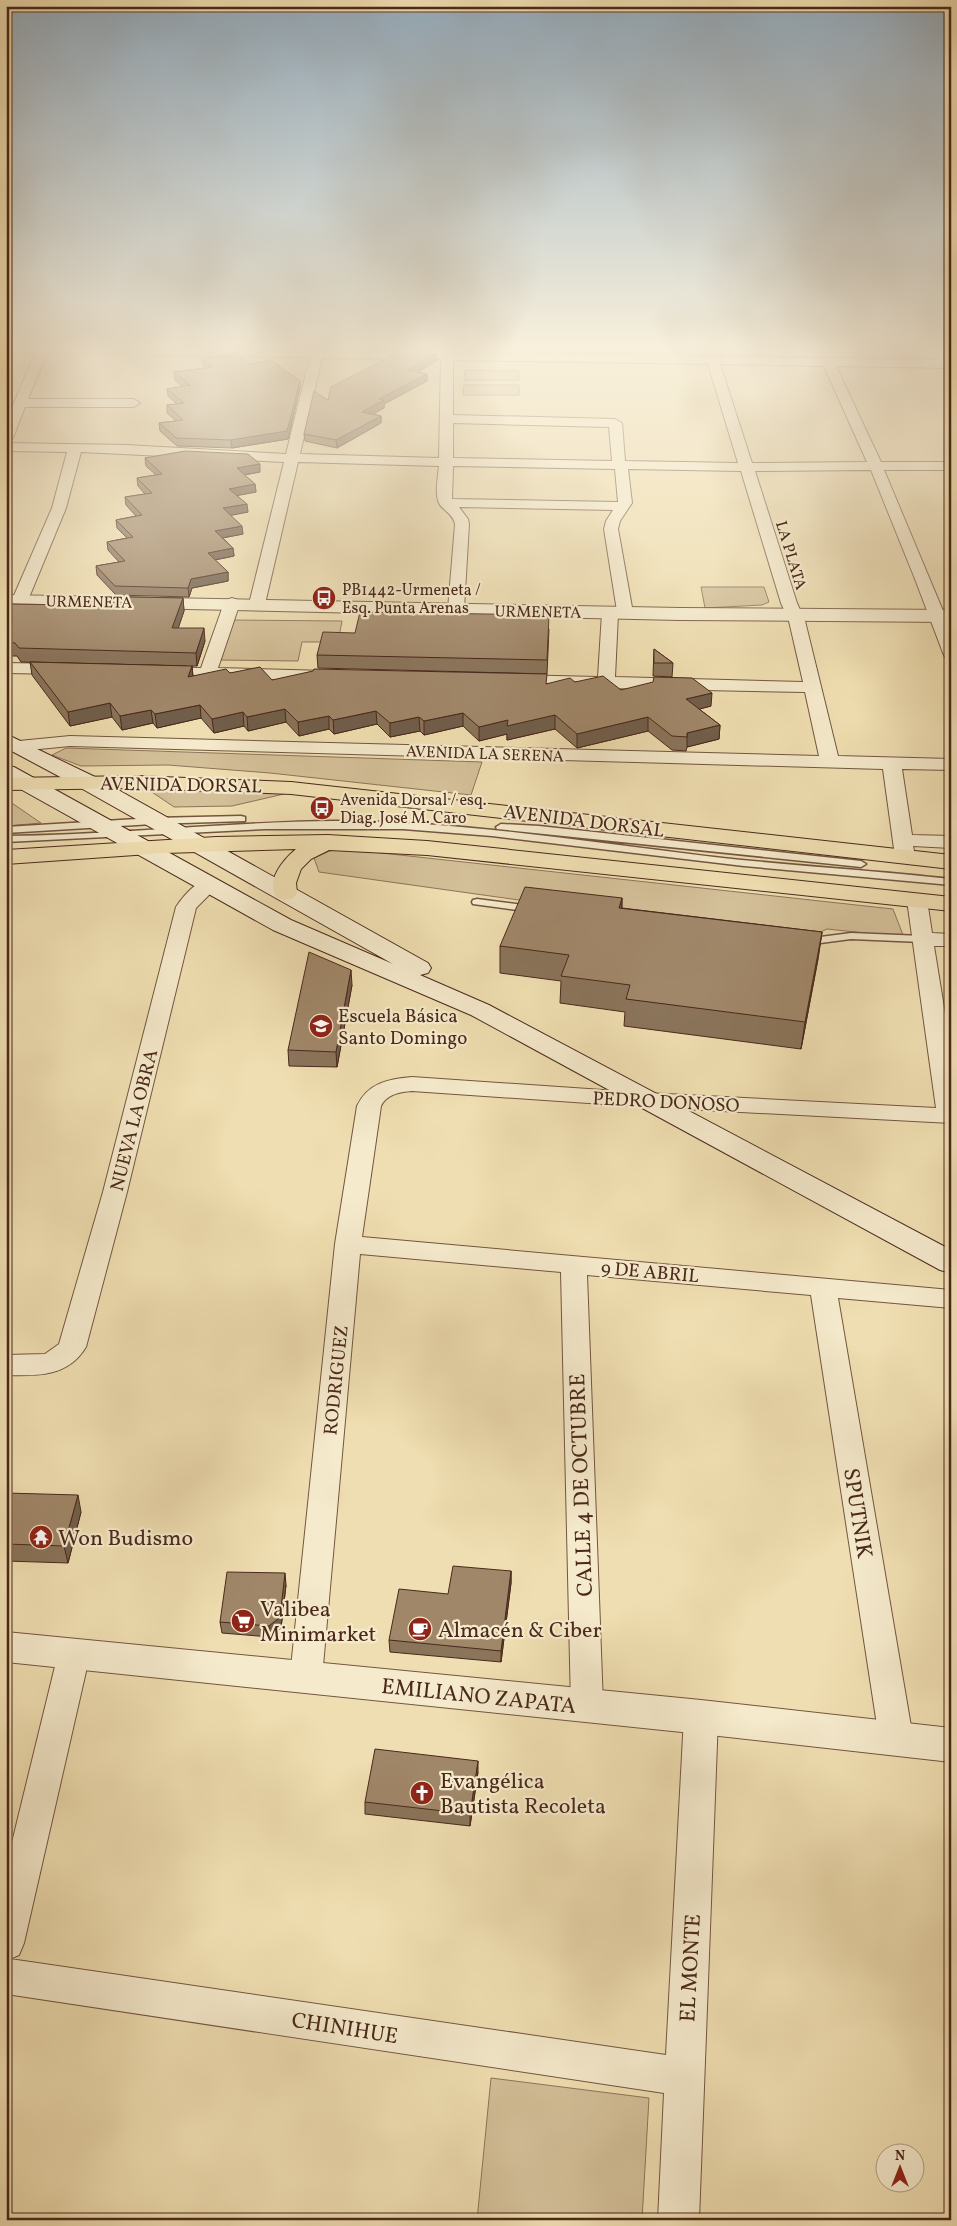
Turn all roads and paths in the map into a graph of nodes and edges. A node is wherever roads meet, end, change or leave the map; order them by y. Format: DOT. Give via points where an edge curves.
graph roads {
  1 [pos="75,448"];
  2 [pos="94,449"];
  3 [pos="294,449"];
  4 [pos="446,449"];
  5 [pos="617,449"];
  6 [pos="741,449"];
  7 [pos="868,449"];
  8 [pos="292,458"];
  9 [pos="446,462"];
  10 [pos="621,465"];
  11 [pos="746,466"];
  12 [pos="876,466"];
  13 [pos="951,466"];
  14 [pos="446,503"];
  15 [pos="624,506"];
  16 [pos="13,600"];
  17 [pos="232,603"];
  18 [pos="257,604"];
  19 [pos="456,609"];
  20 [pos="617,613"];
  21 [pos="794,613"];
  22 [pos="944,616"];
  23 [pos="951,653"];
  24 [pos="6,668"];
  25 [pos="83,670"];
  26 [pos="141,671"];
  27 [pos="208,673"];
  28 [pos="347,676"];
  29 [pos="496,680"];
  30 [pos="606,682"];
  31 [pos="812,687"];
  32 [pos="13,743"];
  33 [pos="830,763"];
  34 [pos="892,764"];
  35 [pos="951,765"];
  36 [pos="6,772"];
  37 [pos="87,782"];
  38 [pos="17,784"];
  39 [pos="162,826"];
  40 [pos="109,829"];
  41 [pos="6,830"];
  42 [pos="6,839"];
  43 [pos="330,842"];
  44 [pos="951,842"];
  45 [pos="195,844"];
  46 [pos="141,848"];
  47 [pos="904,848"];
  48 [pos="6,858"];
  49 [pos="951,862"];
  50 [pos="951,874"];
  51 [pos="951,882"];
  52 [pos="209,885"];
  53 [pos="285,893"];
  54 [pos="917,900"];
  55 [pos="477,902"];
  56 [pos="951,904"];
  57 [pos="545,910"];
  58 [pos="922,939"];
  59 [pos="951,940"];
  60 [pos="795,941"];
  61 [pos="480,1010"];
  62 [pos="383,1090"];
  63 [pos="647,1100"];
  64 [pos="950,1116"];
  65 [pos="348,1244"];
  66 [pos="951,1263"];
  67 [pos="574,1264"];
  68 [pos="823,1287"];
  69 [pos="951,1299"];
  70 [pos="6,1365"];
  71 [pos="6,1648"];
  72 [pos="74,1654"];
  73 [pos="306,1677"];
  74 [pos="587,1705"];
  75 [pos="701,1717"];
  76 [pos="896,1738"];
  77 [pos="951,1745"];
  78 [pos="6,1943"];
  79 [pos="6,1976"];
  80 [pos="684,2077"];
  81 [pos="678,2220"];
  1 -- 16 [label="street" via="59,508"];
  2 -- 8 [label="street"];
  3 -- 8 [label="street"];
  4 -- 9 [label="street"];
  5 -- 10 [label="street"];
  6 -- 11 [label="street, LA PLATA"];
  7 -- 12 [label="street"];
  8 -- 9 [label="street"];
  8 -- 18 [label="street"];
  9 -- 10 [label="street"];
  9 -- 14 [label="street"];
  10 -- 11 [label="street"];
  10 -- 15 [label="street"];
  11 -- 12 [label="street"];
  11 -- 21 [label="street, LA PLATA"];
  12 -- 13 [label="street"];
  12 -- 22 [label="street"];
  14 -- 15 [label="street"];
  14 -- 19 [label="street" via="462,524"];
  15 -- 20 [label="street" via="611,529"];
  16 -- 17 [label="main road, URMENETA"];
  17 -- 18 [label="main road, URMENETA"];
  17 -- 27 [label="street"];
  18 -- 19 [label="main road, URMENETA"];
  19 -- 20 [label="main road, URMENETA"];
  20 -- 21 [label="main road, URMENETA"];
  20 -- 30 [label="street"];
  21 -- 22 [label="main road, URMENETA"];
  21 -- 31 [label="street, LA PLATA"];
  22 -- 23 [label="street"];
  24 -- 25 [label="street"];
  26 -- 27 [label="street"];
  27 -- 28 [label="street"];
  29 -- 30 [label="street"];
  30 -- 31 [label="street"];
  31 -- 33 [label="street, LA PLATA"];
  32 -- 33 [label="street, AVENIDA LA SERENA" via="70,740"];
  32 -- 37 [label="main road"];
  33 -- 34 [label="street, AVENIDA LA SERENA"];
  34 -- 35 [label="street, AVENIDA LA SERENA"];
  34 -- 47 [label="street"];
  36 -- 38 [label="main road"];
  37 -- 38 [label="main road, AVENIDA DORSAL"];
  37 -- 39 [label="main road"];
  37 -- 47 [label="main road, AVENIDA DORSAL" via="239,784 342,792"];
  38 -- 40 [label="main road"];
  39 -- 40 [label="lane"];
  39 -- 40 [label="lane"];
  39 -- 45 [label="main road"];
  39 -- 50 [label="lane" via="219,818 358,819 539,829"];
  39 -- 51 [label="lane" via="432,828 771,866"];
  40 -- 41 [label="lane"];
  40 -- 42 [label="lane" via="55,840"];
  40 -- 46 [label="main road"];
  43 -- 45 [label="main road"];
  43 -- 53 [label="main road" via="310,850 291,866 284,880"];
  43 -- 54 [label="main road" via="427,848"];
  44 -- 47 [label="street, AVENIDA DORSAL"];
  45 -- 46 [label="main road"];
  45 -- 53 [label="main road"];
  46 -- 48 [label="main road"];
  46 -- 52 [label="main road"];
  47 -- 49 [label="main road, AVENIDA DORSAL"];
  52 -- 61 [label="main road" via="299,933"];
  52 -- 70 [label="street, NUEVA LA OBRA" via="186,907 75,1340 68,1354 60,1360 42,1366"];
  53 -- 61 [label="main road" via="404,958"];
  54 -- 56 [label="main road"];
  54 -- 58 [label="street"];
  55 -- 57 [label="lane"];
  58 -- 59 [label="street"];
  58 -- 60 [label="lane" via="851,936"];
  58 -- 64 [label="street"];
  61 -- 63 [label="main road"];
  62 -- 63 [label="street, PEDRO DONOSO" via="412,1084"];
  62 -- 65 [label="street, RODRIGUEZ" via="368,1106"];
  63 -- 64 [label="street, PEDRO DONOSO"];
  63 -- 66 [label="main road"];
  65 -- 67 [label="street, 9 DE ABRIL"];
  65 -- 73 [label="street, RODRIGUEZ"];
  67 -- 68 [label="street, 9 DE ABRIL"];
  67 -- 74 [label="street, CALLE 4 DE OCTUBRE"];
  68 -- 69 [label="street, 9 DE ABRIL"];
  68 -- 76 [label="street, SPUTNIK"];
  71 -- 72 [label="main road, EMILIANO ZAPATA"];
  72 -- 73 [label="main road, EMILIANO ZAPATA"];
  72 -- 78 [label="street"];
  73 -- 74 [label="main road, EMILIANO ZAPATA"];
  74 -- 75 [label="main road, EMILIANO ZAPATA"];
  75 -- 76 [label="main road, EMILIANO ZAPATA"];
  75 -- 80 [label="street, EL MONTE"];
  76 -- 77 [label="main road, EMILIANO ZAPATA"];
  79 -- 80 [label="street, CHINIHUE"];
  80 -- 81 [label="street, EL MONTE"];
}
